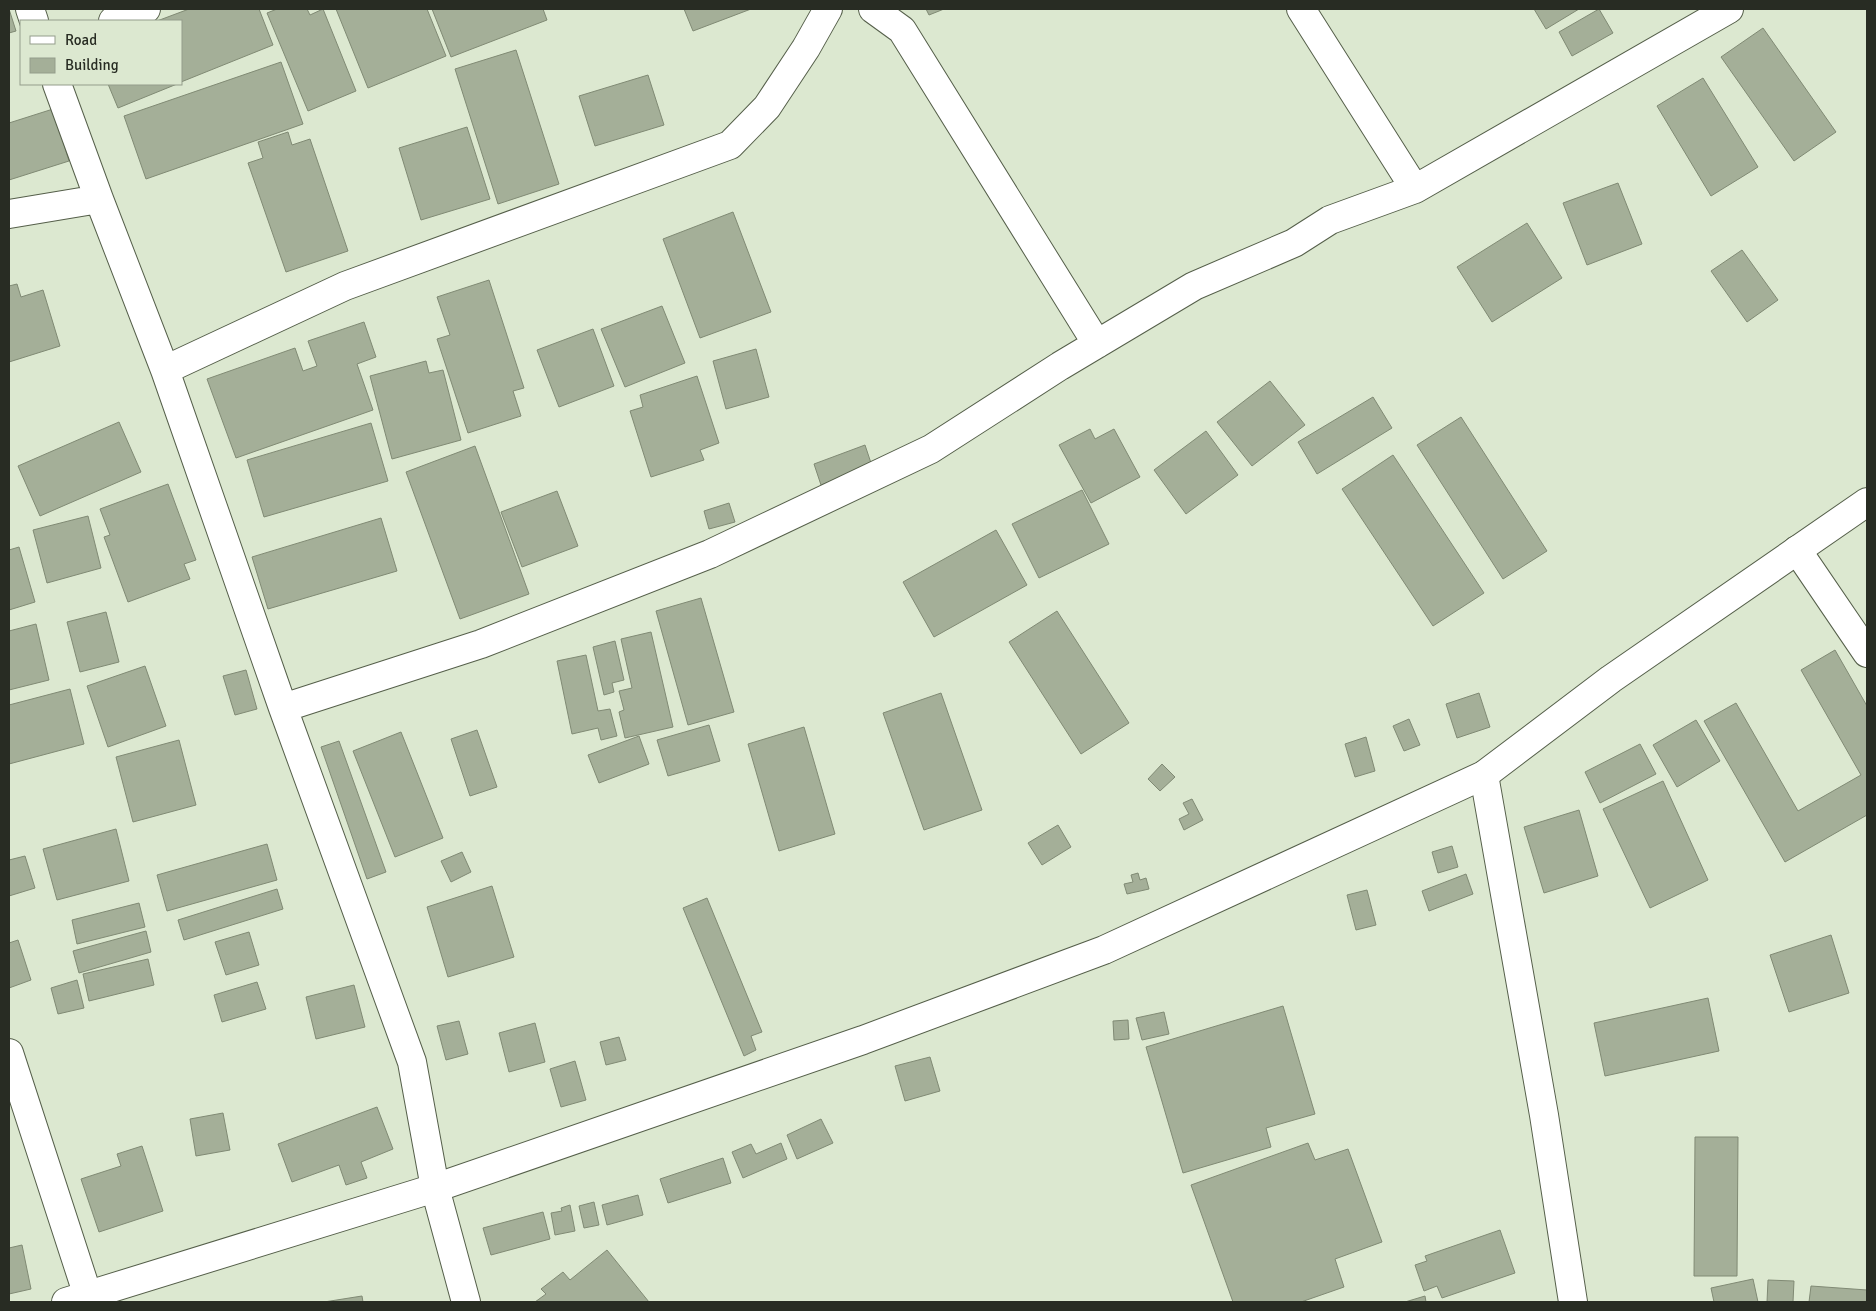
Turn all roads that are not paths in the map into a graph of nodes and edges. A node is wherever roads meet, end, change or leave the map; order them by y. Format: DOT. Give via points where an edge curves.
graph roads {
  1 [pos="146,9"];
  2 [pos="828,9"];
  3 [pos="872,9"];
  4 [pos="1301,9"];
  5 [pos="1728,9"];
  6 [pos="116,20"];
  7 [pos="57,85"];
  8 [pos="1415,189"];
  9 [pos="98,199"];
  10 [pos="9,214"];
  11 [pos="1097,344"];
  12 [pos="165,370"];
  13 [pos="1867,502"];
  14 [pos="1797,550"];
  15 [pos="1867,653"];
  16 [pos="283,708"];
  17 [pos="1484,775"];
  18 [pos="9,1053"];
  19 [pos="435,1188"];
  20 [pos="77,1299"];
  21 [pos="466,1302"];
  22 [pos="1573,1302"];
  1 -- 6 [label="street"];
  2 -- 12 [label="street" via="768,107 730,145 345,286"];
  3 -- 11 [label="street" via="902,30"];
  4 -- 8 [label="street"];
  5 -- 8 [label="street"];
  7 -- 9 [label="street"];
  8 -- 11 [label="street" via="1330,220 1294,243 1194,286"];
  9 -- 10 [label="street"];
  9 -- 12 [label="street"];
  11 -- 16 [label="street" via="931,449 710,554 481,644"];
  12 -- 16 [label="street"];
  13 -- 14 [label="street"];
  14 -- 15 [label="street"];
  14 -- 17 [label="street" via="1611,679"];
  16 -- 19 [label="street" via="412,1062"];
  17 -- 19 [label="street" via="1104,950 863,1040"];
  17 -- 22 [label="street" via="1544,1115"];
  18 -- 20 [label="street"];
  19 -- 20 [label="street"];
  19 -- 21 [label="street"];
}
